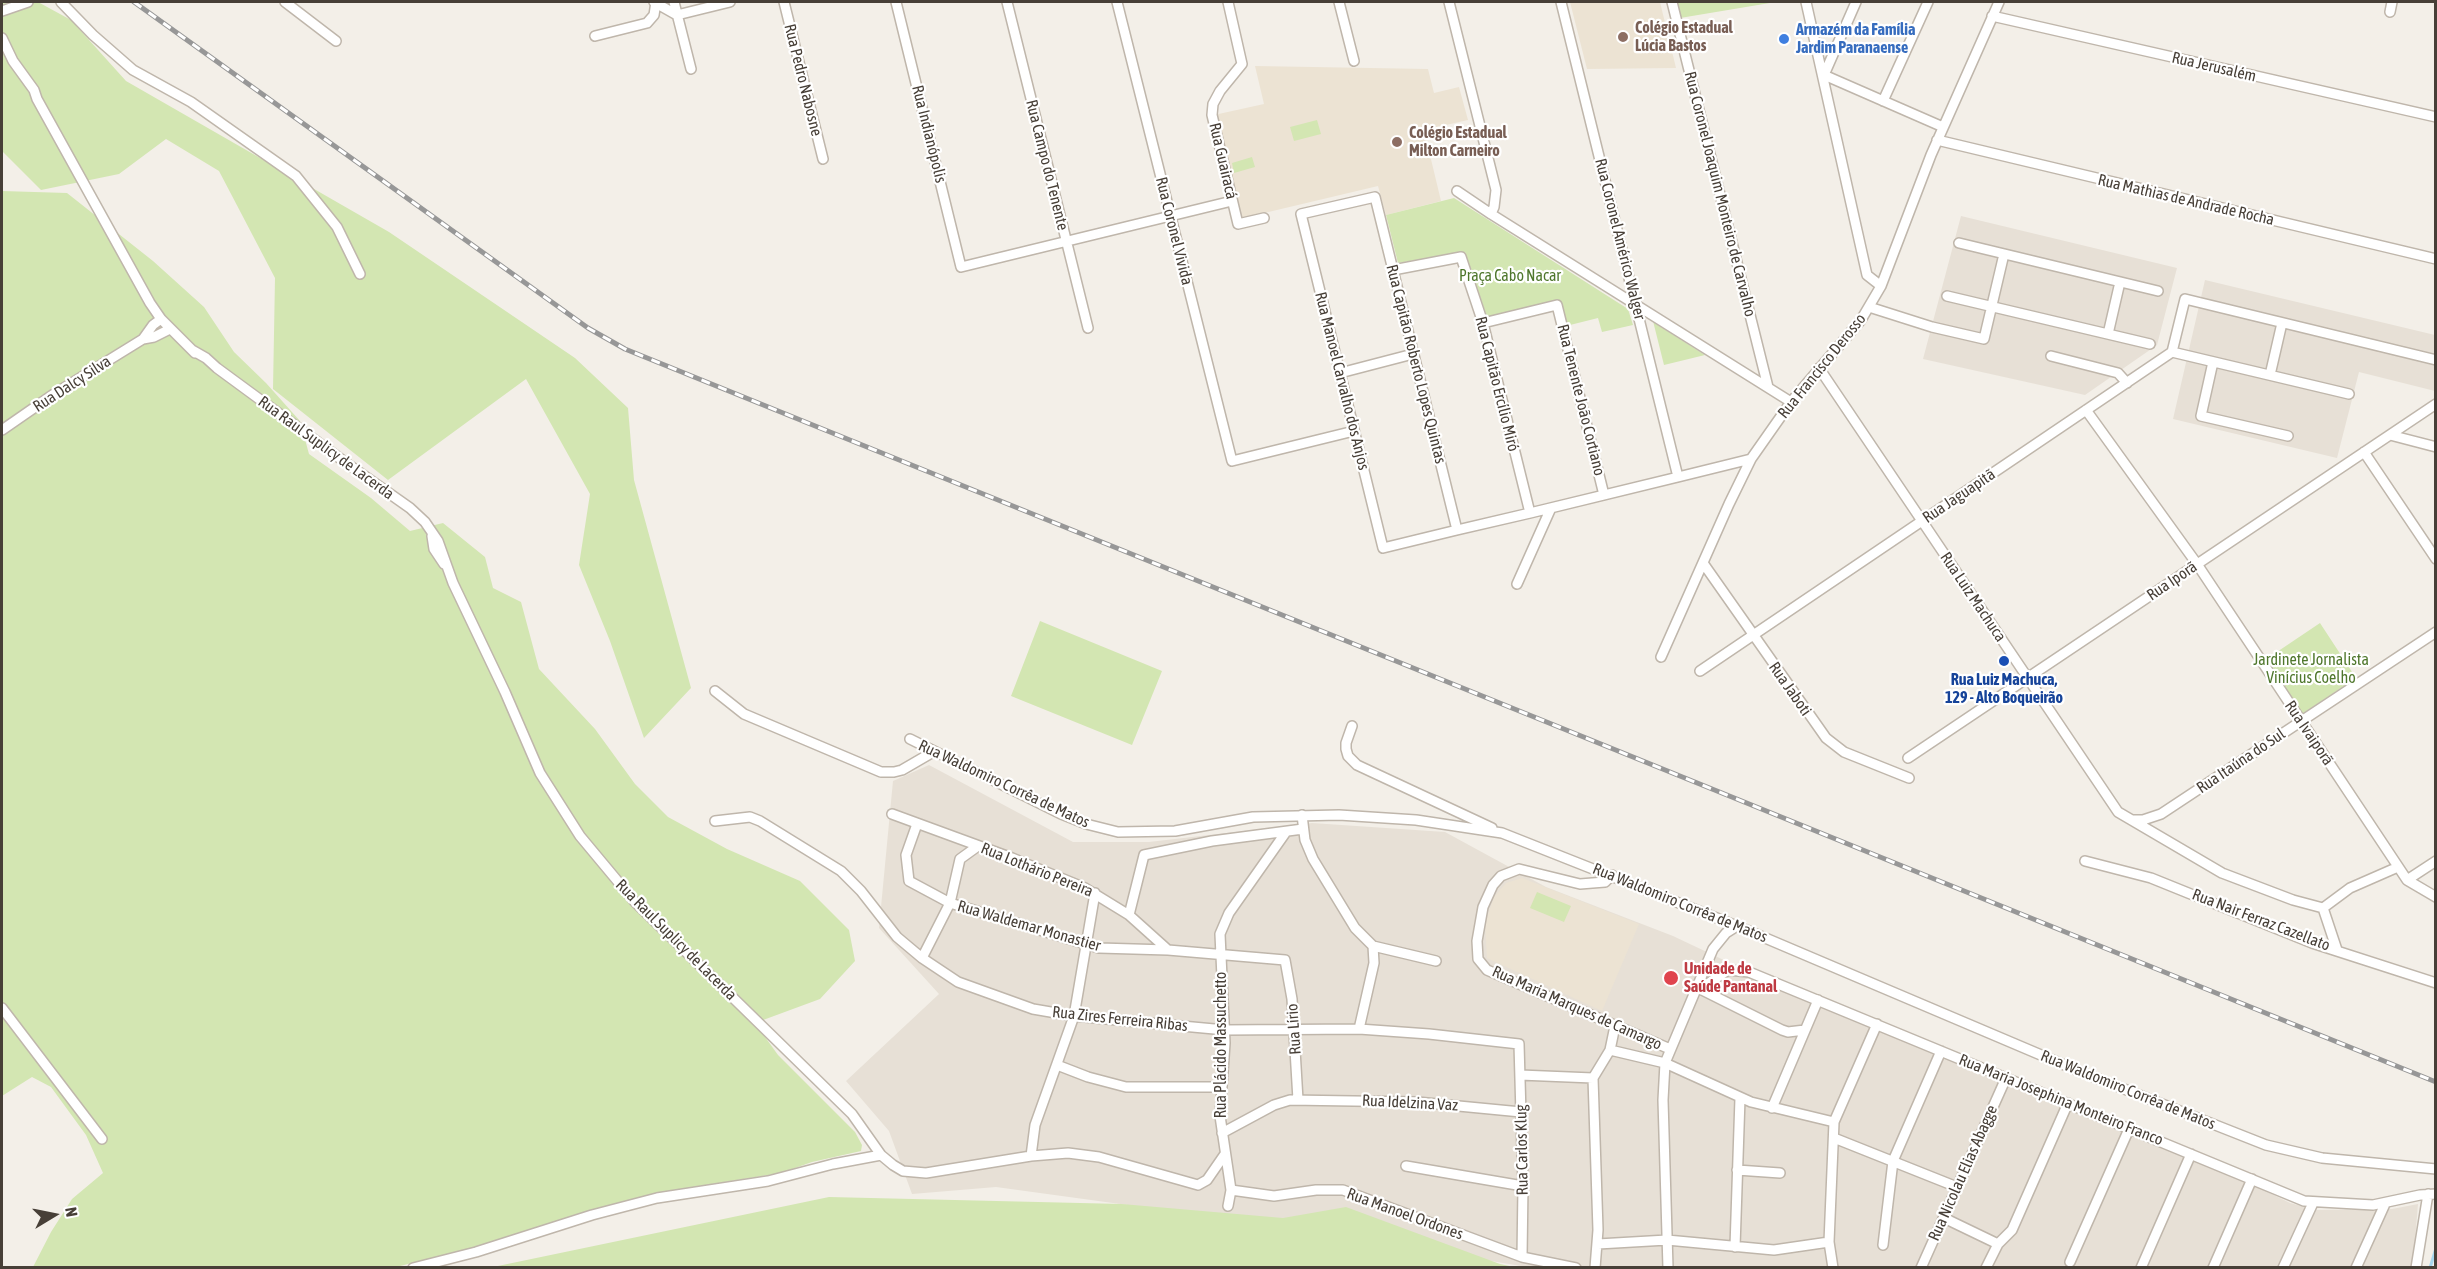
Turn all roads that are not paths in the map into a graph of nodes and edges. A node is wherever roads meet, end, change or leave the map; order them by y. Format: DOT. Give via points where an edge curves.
graph roads {
  1 [pos="28,2"];
  2 [pos="61,2"];
  3 [pos="285,2"];
  4 [pos="655,2"];
  5 [pos="674,2"];
  6 [pos="730,2"];
  7 [pos="784,2"];
  8 [pos="897,2"];
  9 [pos="1007,2"];
  10 [pos="1117,2"];
  11 [pos="1228,2"];
  12 [pos="1339,2"];
  13 [pos="1449,2"];
  14 [pos="1561,2"];
  15 [pos="1672,2"];
  16 [pos="1806,2"];
  17 [pos="1856,2"];
  18 [pos="1928,2"];
  19 [pos="1999,2"];
  20 [pos="2392,2"];
  21 [pos="2,11"];
  22 [pos="2390,12"];
  23 [pos="677,15"];
  24 [pos="1992,16"];
  25 [pos="595,36"];
  26 [pos="3,40"];
  27 [pos="336,41"];
  28 [pos="1354,61"];
  29 [pos="691,69"];
  30 [pos="1824,75"];
  31 [pos="1883,101"];
  32 [pos="2436,117"];
  33 [pos="1943,127"];
  34 [pos="1937,140"];
  35 [pos="823,159"];
  36 [pos="1457,191"];
  37 [pos="1232,201"];
  38 [pos="1301,214"];
  39 [pos="1491,214"];
  40 [pos="1171,216"];
  41 [pos="1264,218"];
  42 [pos="1066,242"];
  43 [pos="1959,243"];
  44 [pos="2004,254"];
  45 [pos="2436,259"];
  46 [pos="1393,270"];
  47 [pos="360,274"];
  48 [pos="2120,282"];
  49 [pos="1881,286"];
  50 [pos="2158,291"];
  51 [pos="1947,296"];
  52 [pos="1636,304"];
  53 [pos="1992,306"];
  54 [pos="1869,307"];
  55 [pos="161,319"];
  56 [pos="2282,322"];
  57 [pos="1483,324"];
  58 [pos="1088,328"];
  59 [pos="170,329"];
  60 [pos="2108,334"];
  61 [pos="143,339"];
  62 [pos="2150,344"];
  63 [pos="2172,352"];
  64 [pos="1413,354"];
  65 [pos="2051,356"];
  66 [pos="2436,360"];
  67 [pos="2213,362"];
  68 [pos="1819,368"];
  69 [pos="1340,373"];
  70 [pos="2270,375"];
  71 [pos="2127,383"];
  72 [pos="1767,387"];
  73 [pos="2349,394"];
  74 [pos="1791,402"];
  75 [pos="2436,404"];
  76 [pos="2086,410"];
  77 [pos="2,430"];
  78 [pos="1354,431"];
  79 [pos="2390,435"];
  80 [pos="2288,436"];
  81 [pos="2436,447"];
  82 [pos="2364,452"];
  83 [pos="1751,459"];
  84 [pos="1678,477"];
  85 [pos="1604,495"];
  86 [pos="1551,508"];
  87 [pos="1530,513"];
  88 [pos="1922,521"];
  89 [pos="1457,530"];
  90 [pos="2436,559"];
  91 [pos="1703,563"];
  92 [pos="2197,564"];
  93 [pos="1517,584"];
  94 [pos="2436,632"];
  95 [pos="1753,635"];
  96 [pos="1661,657"];
  97 [pos="1700,671"];
  98 [pos="2027,678"];
  99 [pos="715,691"];
  100 [pos="2301,721"];
  101 [pos="1352,726"];
  102 [pos="910,739"];
  103 [pos="933,752"];
  104 [pos="1908,758"];
  105 [pos="1908,778"];
  106 [pos="892,814"];
  107 [pos="1302,815"];
  108 [pos="2133,820"];
  109 [pos="715,821"];
  110 [pos="917,824"];
  111 [pos="1303,829"];
  112 [pos="1286,832"];
  113 [pos="1502,832"];
  114 [pos="978,846"];
  115 [pos="2085,861"];
  116 [pos="2436,861"];
  117 [pos="2398,867"];
  118 [pos="1612,875"];
  119 [pos="2407,880"];
  120 [pos="1095,893"];
  121 [pos="2436,897"];
  122 [pos="950,903"];
  123 [pos="2323,908"];
  124 [pos="1129,915"];
  125 [pos="1737,926"];
  126 [pos="1084,944"];
  127 [pos="1373,946"];
  128 [pos="1168,950"];
  129 [pos="2337,950"];
  130 [pos="1221,955"];
  131 [pos="922,958"];
  132 [pos="1285,960"];
  133 [pos="1436,961"];
  134 [pos="2436,983"];
  135 [pos="1696,987"];
  136 [pos="1818,1000"];
  137 [pos="2,1008"];
  138 [pos="1074,1016"];
  139 [pos="1877,1024"];
  140 [pos="1615,1026"];
  141 [pos="1359,1029"];
  142 [pos="1225,1030"];
  143 [pos="1294,1030"];
  144 [pos="1805,1030"];
  145 [pos="1519,1044"];
  146 [pos="1670,1049"];
  147 [pos="1610,1050"];
  148 [pos="1941,1051"];
  149 [pos="1665,1063"];
  150 [pos="1057,1065"];
  151 [pos="1520,1075"];
  152 [pos="1593,1078"];
  153 [pos="2006,1078"];
  154 [pos="1221,1087"];
  155 [pos="1740,1098"];
  156 [pos="1298,1100"];
  157 [pos="2068,1103"];
  158 [pos="1772,1108"];
  159 [pos="1521,1112"];
  160 [pos="1834,1122"];
  161 [pos="2129,1128"];
  162 [pos="1222,1132"];
  163 [pos="1834,1138"];
  164 [pos="102,1139"];
  165 [pos="1225,1154"];
  166 [pos="2191,1154"];
  167 [pos="882,1155"];
  168 [pos="1031,1156"];
  169 [pos="1893,1161"];
  170 [pos="1406,1166"];
  171 [pos="2436,1169"];
  172 [pos="1737,1170"];
  173 [pos="1780,1173"];
  174 [pos="2252,1179"];
  175 [pos="1523,1185"];
  176 [pos="1957,1187"];
  177 [pos="1231,1190"];
  178 [pos="2432,1194"];
  179 [pos="2313,1203"];
  180 [pos="2385,1204"];
  181 [pos="1228,1206"];
  182 [pos="1944,1218"];
  183 [pos="1667,1240"];
  184 [pos="1829,1242"];
  185 [pos="1598,1244"];
  186 [pos="1998,1244"];
  187 [pos="1883,1245"];
  188 [pos="1735,1247"];
  189 [pos="1522,1257"];
  190 [pos="2070,1262"];
  191 [pos="413,1268"];
  192 [pos="1576,1268"];
  193 [pos="1595,1268"];
  194 [pos="1668,1268"];
  195 [pos="1833,1268"];
  196 [pos="1921,1268"];
  197 [pos="1986,1268"];
  198 [pos="2141,1268"];
  199 [pos="2213,1268"];
  200 [pos="2283,1268"];
  201 [pos="2356,1268"];
  202 [pos="2416,1268"];
  1 -- 21 [label="street"];
  2 -- 47 [label="street" via="133,70 191,102 297,176 337,227"];
  3 -- 27 [label="street"];
  4 -- 23 [label="street"];
  4 -- 25 [label="street" via="654,15 647,23"];
  5 -- 23 [label="street"];
  6 -- 23 [label="street"];
  7 -- 35 [label="street, Rua Pedro Nabosne"];
  8 -- 42 [label="street, Rua Indianópolis" via="962,267"];
  9 -- 42 [label="street, Rua Campo do Tenente"];
  10 -- 40 [label="street, Rua Coronel Vivida"];
  11 -- 37 [label="street, Rua Guairacá" via="1242,64 1220,91 1212,115"];
  12 -- 28 [label="street"];
  13 -- 39 [label="street" via="1496,190"];
  14 -- 52 [label="street, Rua Coronel Américo Walger"];
  15 -- 72 [label="street, Rua Coronel Joaquim Monteiro de Carvalho"];
  16 -- 30 [label="street"];
  17 -- 30 [label="street"];
  18 -- 31 [label="street"];
  19 -- 24 [label="street, Rua Francisco Derosso"];
  20 -- 22 [label="street"];
  23 -- 29 [label="street"];
  24 -- 32 [label="street, Rua Jerusalém"];
  24 -- 33 [label="street, Rua Francisco Derosso"];
  26 -- 55 [label="street, Rua Raul Suplicy de Lacerda" via="17,58 30,92 140,282 152,295"];
  30 -- 31 [label="street"];
  30 -- 49 [label="street" via="1867,275"];
  31 -- 33 [label="street"];
  33 -- 34 [label="street, Rua Francisco Derosso"];
  34 -- 45 [label="street, Rua Mathias de Andrade Rocha"];
  34 -- 49 [label="street, Rua Francisco Derosso"];
  36 -- 39 [label="street"];
  37 -- 40 [label="street"];
  37 -- 41 [label="street, Rua Guairacá" via="1238,224"];
  38 -- 46 [label="street, Rua Capitão Roberto Lopes Quintas" via="1375,197"];
  38 -- 69 [label="street, Rua Manoel Carvalho dos Anjos"];
  39 -- 52 [label="street"];
  40 -- 42 [label="street"];
  40 -- 78 [label="street, Rua Coronel Vivida" via="1232,461"];
  42 -- 58 [label="street, Rua Campo do Tenente"];
  43 -- 44 [label="street"];
  44 -- 48 [label="street"];
  44 -- 53 [label="street"];
  46 -- 57 [label="street, Rua Capitão Ercílio Miró" via="1461,257"];
  46 -- 64 [label="street, Rua Capitão Roberto Lopes Quintas"];
  48 -- 50 [label="street"];
  48 -- 60 [label="street"];
  49 -- 54 [label="street, Rua Francisco Derosso"];
  51 -- 53 [label="street"];
  52 -- 72 [label="street"];
  52 -- 84 [label="street, Rua Coronel Américo Walger"];
  53 -- 54 [label="street" via="1984,339"];
  53 -- 60 [label="street"];
  54 -- 68 [label="street, Rua Francisco Derosso"];
  55 -- 59 [label="street, Rua Raul Suplicy de Lacerda"];
  55 -- 61 [label="street, Rua Dalcy Silva"];
  56 -- 63 [label="street" via="2185,299"];
  56 -- 66 [label="street"];
  56 -- 70 [label="street"];
  57 -- 85 [label="street, Rua Tenente João Cortiano" via="1557,305"];
  57 -- 87 [label="street, Rua Capitão Ercílio Miró"];
  59 -- 61 [label="street, Rua Dalcy Silva"];
  59 -- 167 [label="street, Rua Raul Suplicy de Lacerda" via="192,350 410,508 431,531 434,549 448,568 540,773 580,836 678,947 717,980 852,1114"];
  60 -- 62 [label="street"];
  61 -- 77 [label="street, Rua Dalcy Silva"];
  63 -- 67 [label="street"];
  63 -- 71 [label="street, Rua Jaguapitã"];
  64 -- 69 [label="street"];
  64 -- 89 [label="street, Rua Capitão Roberto Lopes Quintas"];
  65 -- 71 [label="street" via="2118,372"];
  67 -- 70 [label="street"];
  67 -- 80 [label="street" via="2201,416"];
  68 -- 74 [label="street, Rua Francisco Derosso"];
  68 -- 88 [label="street, Rua Luiz Machuca"];
  69 -- 78 [label="street, Rua Manoel Carvalho dos Anjos"];
  70 -- 73 [label="street"];
  71 -- 76 [label="street, Rua Jaguapitã"];
  72 -- 74 [label="street"];
  74 -- 83 [label="street, Rua Francisco Derosso"];
  75 -- 79 [label="street, Rua Iporã"];
  76 -- 88 [label="street, Rua Jaguapitã"];
  76 -- 92 [label="street, Rua Ivaiporã"];
  78 -- 89 [label="street, Rua Manoel Carvalho dos Anjos" via="1383,548"];
  79 -- 81 [label="street"];
  79 -- 82 [label="street, Rua Iporã"];
  82 -- 90 [label="street"];
  82 -- 92 [label="street, Rua Iporã"];
  83 -- 84 [label="street"];
  83 -- 91 [label="street, Rua Francisco Derosso"];
  84 -- 85 [label="street"];
  85 -- 86 [label="street"];
  86 -- 87 [label="street"];
  86 -- 93 [label="street"];
  87 -- 89 [label="street"];
  88 -- 95 [label="street, Rua Jaguapitã"];
  88 -- 98 [label="street, Rua Luiz Machuca"];
  91 -- 95 [label="street, Rua Jaboti"];
  91 -- 96 [label="street, Rua Francisco Derosso"];
  92 -- 98 [label="street, Rua Iporã"];
  92 -- 100 [label="street, Rua Ivaiporã"];
  94 -- 100 [label="street, Rua Itaúna do Sul"];
  95 -- 97 [label="street, Rua Jaguapitã"];
  95 -- 105 [label="street, Rua Jaboti" via="1833,745"];
  98 -- 104 [label="street, Rua Iporã"];
  98 -- 108 [label="street, Rua Luiz Machuca" via="2114,807"];
  99 -- 103 [label="street" via="744,714 881,772 902,770"];
  100 -- 108 [label="street, Rua Itaúna do Sul" via="2161,814"];
  100 -- 117 [label="street, Rua Ivaiporã"];
  101 -- 113 [label="street" via="1346,749 1347,756 1357,765"];
  102 -- 103 [label="street, Rua Waldomiro Corrêa de Matos"];
  103 -- 107 [label="street, Rua Waldomiro Corrêa de Matos" via="1061,814 1119,832 1175,831 1253,817"];
  106 -- 110 [label="street, Rua Lothário Pereira"];
  107 -- 111 [label="street"];
  107 -- 113 [label="street, Rua Waldomiro Corrêa de Matos" via="1393,817"];
  108 -- 123 [label="street, Rua Luiz Machuca" via="2222,873"];
  109 -- 131 [label="street, Rua Zires Ferreira Ribas" via="750,817 831,864 861,891 897,937"];
  110 -- 114 [label="street, Rua Lothário Pereira"];
  110 -- 122 [label="street, Rua Waldemar Monastier" via="906,855 909,881"];
  111 -- 112 [label="street"];
  111 -- 127 [label="street" via="1313,859 1355,928"];
  112 -- 124 [label="street" via="1144,855"];
  112 -- 130 [label="street, Rua Plácido Massuchetto" via="1225,921 1220,934"];
  113 -- 118 [label="street, Rua Waldomiro Corrêa de Matos"];
  114 -- 120 [label="street, Rua Lothário Pereira"];
  114 -- 122 [label="street" via="960,859"];
  115 -- 129 [label="street, Rua Nair Ferraz Cazellato" via="2151,878 2312,944"];
  116 -- 119 [label="street"];
  117 -- 119 [label="street, Rua Ivaiporã"];
  117 -- 123 [label="street" via="2350,888"];
  118 -- 125 [label="street, Rua Waldomiro Corrêa de Matos"];
  118 -- 140 [label="street, Rua Maria Marques de Camargo" via="1605,882 1580,884 1529,870 1510,871 1501,876 1492,885 1483,907 1477,952 1487,970"];
  119 -- 121 [label="street"];
  120 -- 124 [label="street, Rua Lothário Pereira"];
  120 -- 126 [label="street"];
  122 -- 126 [label="street, Rua Waldemar Monastier"];
  122 -- 131 [label="street"];
  123 -- 129 [label="street"];
  124 -- 128 [label="street, Rua Lothário Pereira"];
  125 -- 135 [label="street" via="1713,949"];
  125 -- 171 [label="street, Rua Waldomiro Corrêa de Matos" via="2081,1072 2266,1145 2322,1158"];
  126 -- 128 [label="street, Rua Waldemar Monastier" via="1108,949"];
  126 -- 138 [label="street"];
  127 -- 133 [label="street"];
  127 -- 141 [label="street" via="1374,963"];
  128 -- 130 [label="street, Rua Waldemar Monastier"];
  129 -- 134 [label="street, Rua Nair Ferraz Cazellato"];
  130 -- 132 [label="street, Rua Waldemar Monastier"];
  130 -- 142 [label="street, Rua Plácido Massuchetto"];
  131 -- 138 [label="street, Rua Zires Ferreira Ribas" via="958,982 984,992 1033,1009"];
  132 -- 143 [label="street, Rua Lírio"];
  135 -- 136 [label="street, Rua Maria Josephina Monteiro Franco" via="1728,970 1741,969"];
  135 -- 144 [label="street" via="1782,1030"];
  135 -- 146 [label="street"];
  136 -- 139 [label="street, Rua Maria Josephina Monteiro Franco"];
  136 -- 144 [label="street"];
  137 -- 164 [label="street"];
  138 -- 142 [label="street, Rua Zires Ferreira Ribas"];
  138 -- 150 [label="street"];
  139 -- 148 [label="street, Rua Maria Josephina Monteiro Franco"];
  139 -- 160 [label="street"];
  140 -- 146 [label="street, Rua Maria Marques de Camargo"];
  140 -- 147 [label="street"];
  141 -- 143 [label="street, Rua Zires Ferreira Ribas"];
  141 -- 145 [label="street, Rua Zires Ferreira Ribas"];
  142 -- 143 [label="street, Rua Zires Ferreira Ribas"];
  142 -- 154 [label="street, Rua Plácido Massuchetto"];
  143 -- 156 [label="street, Rua Lírio"];
  144 -- 158 [label="street"];
  145 -- 151 [label="street, Rua Carlos Klug"];
  146 -- 149 [label="street"];
  147 -- 149 [label="street, Rua Maria Marques de Camargo"];
  147 -- 152 [label="street"];
  148 -- 153 [label="street, Rua Maria Josephina Monteiro Franco"];
  148 -- 169 [label="street"];
  149 -- 155 [label="street, Rua Maria Marques de Camargo"];
  149 -- 183 [label="street"];
  150 -- 154 [label="street" via="1126,1087"];
  150 -- 168 [label="street" via="1035,1125"];
  151 -- 152 [label="street"];
  151 -- 159 [label="street, Rua Carlos Klug"];
  152 -- 185 [label="street"];
  153 -- 157 [label="street, Rua Maria Josephina Monteiro Franco"];
  153 -- 176 [label="street, Rua Nicolau Elias Abagge"];
  154 -- 162 [label="street, Rua Plácido Massuchetto"];
  155 -- 158 [label="street, Rua Maria Marques de Camargo"];
  155 -- 172 [label="street"];
  156 -- 159 [label="street, Rua Idelzina Vaz" via="1417,1102"];
  156 -- 162 [label="street, Rua Idelzina Vaz" via="1274,1105"];
  157 -- 161 [label="street, Rua Maria Josephina Monteiro Franco"];
  157 -- 186 [label="street" via="2012,1230"];
  158 -- 160 [label="street, Rua Maria Marques de Camargo"];
  159 -- 175 [label="street, Rua Carlos Klug"];
  160 -- 163 [label="street"];
  161 -- 166 [label="street, Rua Maria Josephina Monteiro Franco"];
  161 -- 190 [label="street"];
  162 -- 165 [label="street, Rua Plácido Massuchetto"];
  163 -- 169 [label="street"];
  163 -- 184 [label="street"];
  165 -- 168 [label="street" via="1207,1180 1198,1185 1099,1156"];
  165 -- 177 [label="street, Rua Plácido Massuchetto"];
  166 -- 174 [label="street, Rua Maria Josephina Monteiro Franco"];
  166 -- 198 [label="street"];
  167 -- 168 [label="street" via="903,1171 926,1173"];
  167 -- 191 [label="street" via="768,1181 624,1206 506,1244"];
  169 -- 176 [label="street"];
  169 -- 187 [label="street"];
  170 -- 175 [label="street"];
  172 -- 173 [label="street"];
  172 -- 188 [label="street"];
  174 -- 179 [label="street, Rua Maria Josephina Monteiro Franco"];
  174 -- 199 [label="street"];
  175 -- 189 [label="street, Rua Carlos Klug"];
  176 -- 182 [label="street, Rua Nicolau Elias Abagge"];
  177 -- 181 [label="street, Rua Plácido Massuchetto"];
  177 -- 189 [label="street, Rua Manoel Ordones" via="1274,1196 1343,1190"];
  178 -- 180 [label="street, Rua Maria Josephina Monteiro Franco"];
  178 -- 202 [label="street"];
  179 -- 180 [label="street, Rua Maria Josephina Monteiro Franco"];
  179 -- 200 [label="street"];
  180 -- 201 [label="street"];
  182 -- 186 [label="street"];
  182 -- 196 [label="street, Rua Nicolau Elias Abagge"];
  183 -- 185 [label="street"];
  183 -- 188 [label="street"];
  183 -- 194 [label="street"];
  184 -- 188 [label="street" via="1774,1250"];
  184 -- 195 [label="street"];
  185 -- 193 [label="street"];
  186 -- 197 [label="street"];
  189 -- 192 [label="street, Rua Manoel Ordones"];
}
